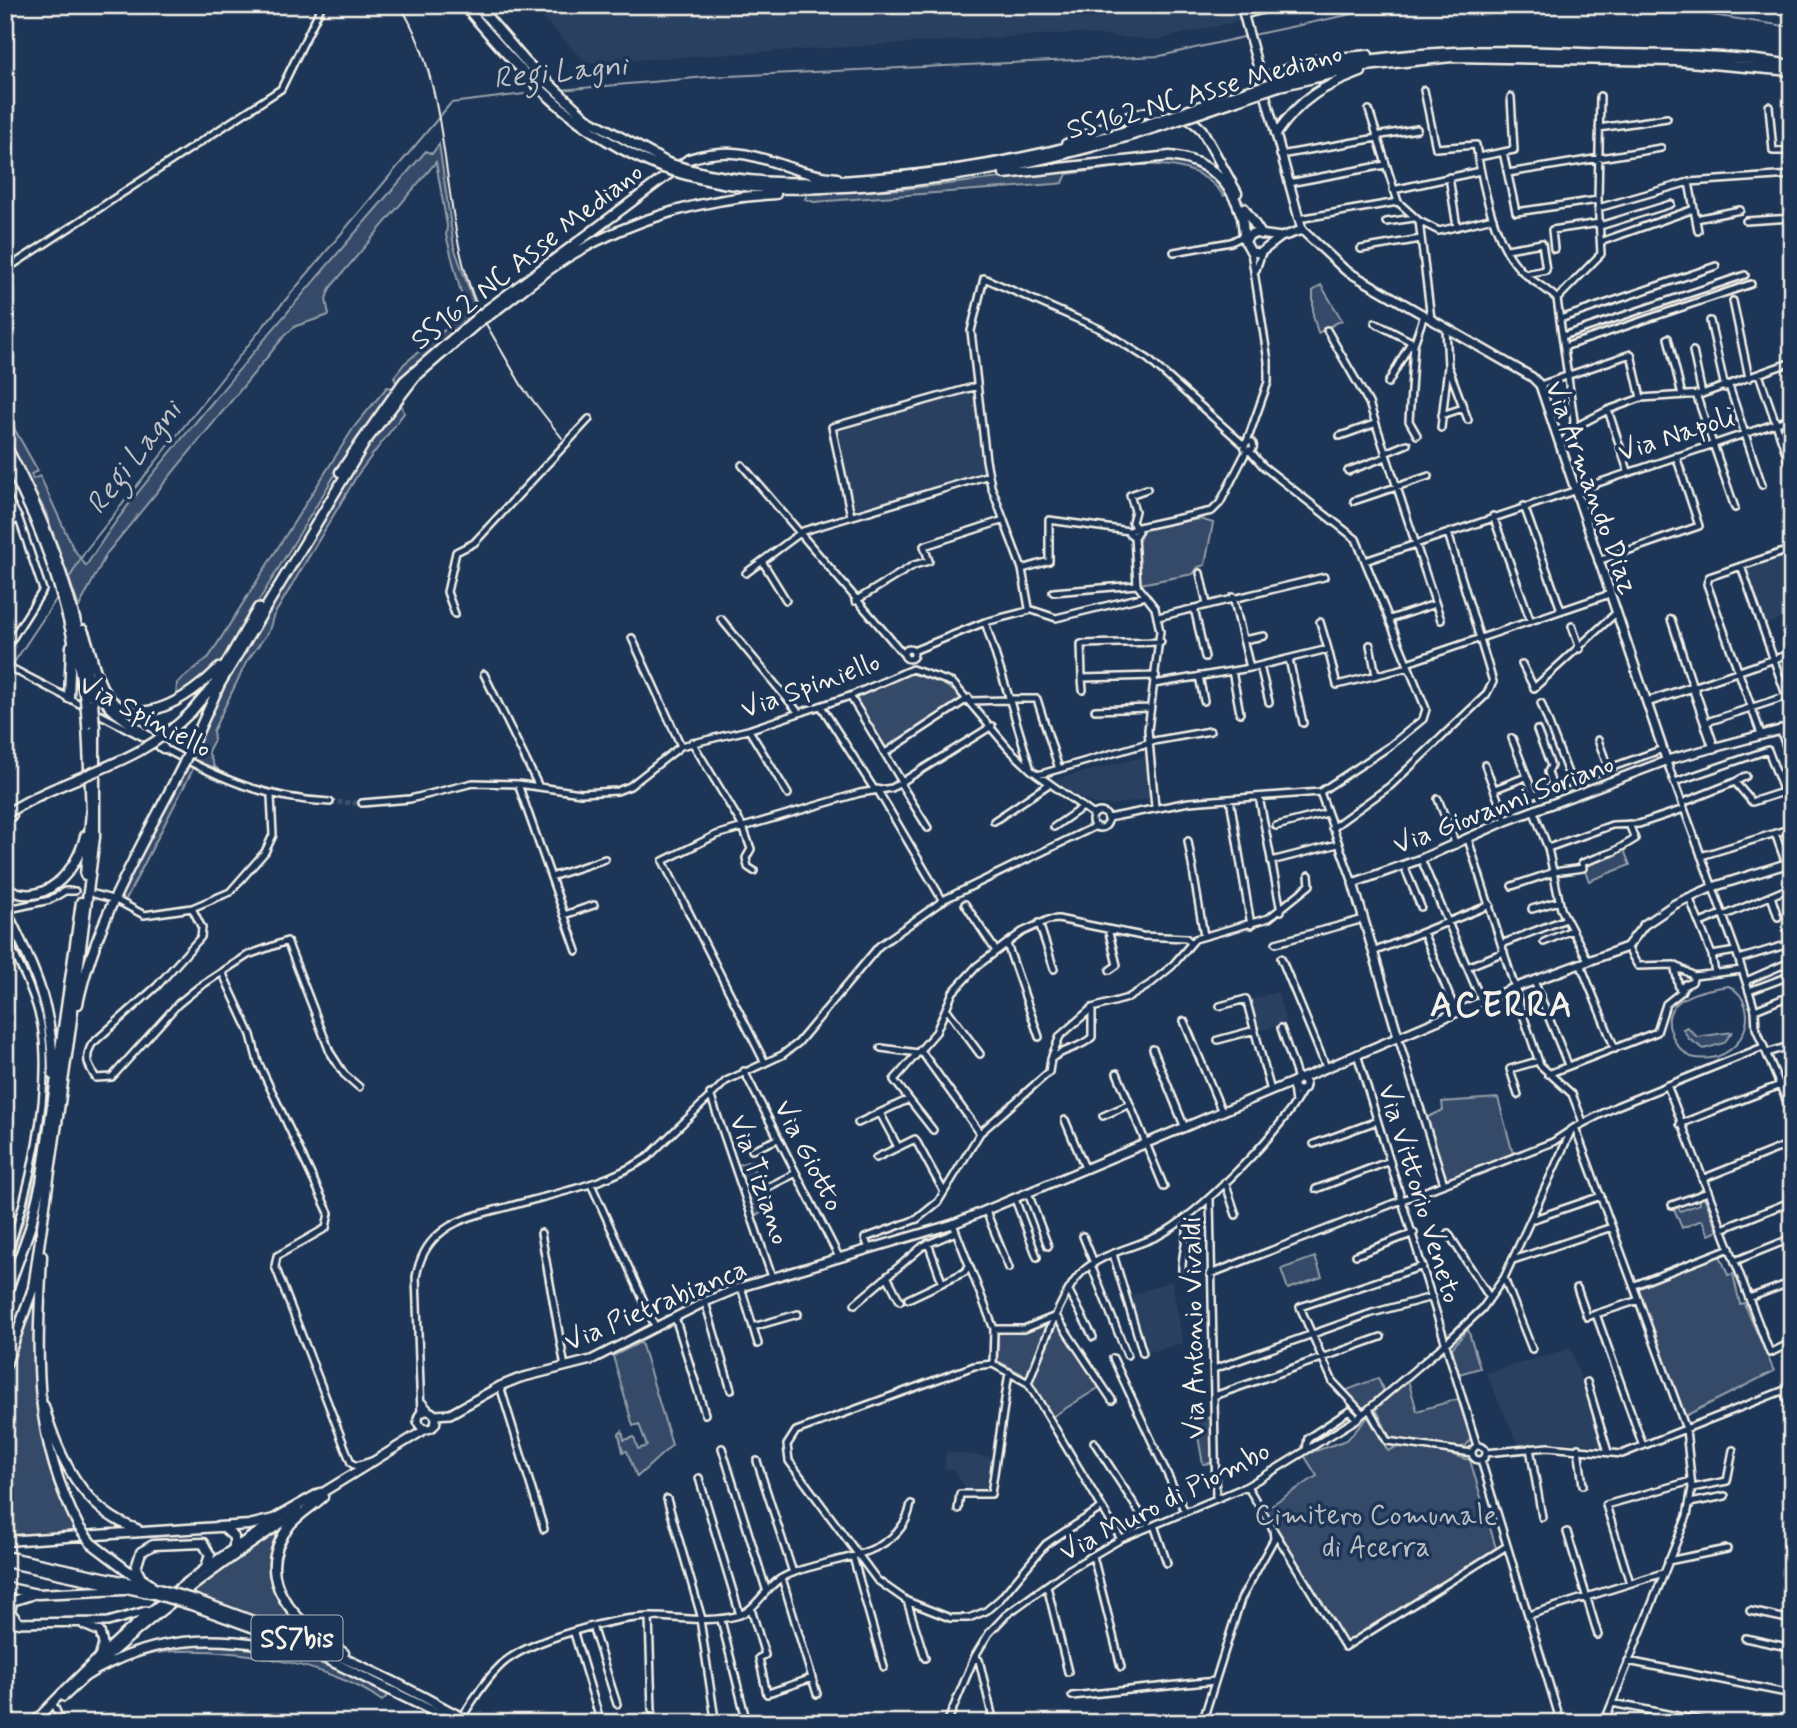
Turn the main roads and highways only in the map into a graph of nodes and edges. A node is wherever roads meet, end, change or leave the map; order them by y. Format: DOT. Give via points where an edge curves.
graph roads {
  1 [pos="464,5"];
  2 [pos="477,5"];
  3 [pos="1241,5"];
  4 [pos="1408,58"];
  5 [pos="1792,65"];
  6 [pos="1792,71"];
  7 [pos="1261,78"];
  8 [pos="1163,122"];
  9 [pos="1276,134"];
  10 [pos="666,165"];
  11 [pos="978,168"];
  12 [pos="928,180"];
  13 [pos="819,185"];
  14 [pos="789,189"];
  15 [pos="1302,230"];
  16 [pos="1261,234"];
  17 [pos="1281,237"];
  18 [pos="1247,242"];
  19 [pos="1264,249"];
  20 [pos="489,311"];
  21 [pos="389,405"];
  22 [pos="5,444"];
  23 [pos="5,457"];
  24 [pos="57,565"];
  25 [pos="75,611"];
  26 [pos="71,626"];
  27 [pos="85,655"];
  28 [pos="226,661"];
  29 [pos="220,684"];
  30 [pos="69,698"];
  31 [pos="89,700"];
  32 [pos="1647,702"];
  33 [pos="193,713"];
  34 [pos="91,726"];
  35 [pos="1792,727"];
  36 [pos="1781,729"];
  37 [pos="163,748"];
  38 [pos="1714,748"];
  39 [pos="1792,760"];
  40 [pos="1667,762"];
  41 [pos="91,812"];
  42 [pos="8,815"];
  43 [pos="1789,863"];
  44 [pos="5,887"];
  45 [pos="7,909"];
  46 [pos="70,1034"];
  47 [pos="1398,1037"];
  48 [pos="53,1105"];
  49 [pos="42,1228"];
  50 [pos="5,1298"];
  51 [pos="5,1367"];
  52 [pos="39,1389"];
  53 [pos="463,1409"];
  54 [pos="426,1415"];
  55 [pos="436,1424"];
  56 [pos="426,1429"];
  57 [pos="413,1438"];
  58 [pos="321,1495"];
  59 [pos="224,1528"];
  60 [pos="143,1532"];
  61 [pos="5,1541"];
  62 [pos="235,1550"];
  63 [pos="5,1556"];
  64 [pos="5,1562"];
  65 [pos="206,1567"];
  66 [pos="5,1587"];
  67 [pos="137,1590"];
  68 [pos="154,1591"];
  69 [pos="37,1594"];
  70 [pos="193,1603"];
  71 [pos="153,1608"];
  72 [pos="6,1622"];
  73 [pos="107,1622"];
  74 [pos="19,1623"];
  75 [pos="79,1624"];
  76 [pos="100,1632"];
  77 [pos="119,1640"];
  78 [pos="99,1656"];
  79 [pos="343,1664"];
  80 [pos="368,1667"];
  81 [pos="84,1677"];
  82 [pos="393,1684"];
  83 [pos="456,1720"];
  84 [pos="470,1722"];
  85 [pos="36,1723"];
  1 -- 10 [label="highway" via="519,68 577,123 615,146"];
  2 -- 10 [label="highway" via="526,62 586,118"];
  3 -- 7 [label="main road, Via Armando Diaz"];
  4 -- 5 [label="highway, SS162 NC Asse Mediano" via="1568,52 1710,56"];
  4 -- 6 [label="highway, SS162 NC Asse Mediano" via="1724,64"];
  4 -- 7 [label="highway" via="1315,60"];
  4 -- 8 [label="highway, SS162 NC Asse Mediano, bridge" via="1312,70"];
  4 -- 9 [label="highway" via="1331,83 1301,103"];
  7 -- 9 [label="main road, Via Armando Diaz"];
  8 -- 11 [label="highway, SS162 NC Asse Mediano"];
  8 -- 12 [label="highway, SS162 NC Asse Mediano" via="1047,160"];
  9 -- 15 [label="main road, Via Armando Diaz"];
  10 -- 14 [label="highway, bridge" via="741,187"];
  11 -- 13 [label="highway, SS162 NC Asse Mediano"];
  11 -- 16 [label="highway" via="1057,147 1143,111 1169,111 1196,122 1207,136"];
  12 -- 13 [label="highway, SS162 NC Asse Mediano"];
  12 -- 18 [label="highway" via="1170,156 1189,158 1208,166 1223,180 1241,212"];
  13 -- 14 [label="highway"];
  13 -- 20 [label="highway, SS162 NC Asse Mediano" via="799,171 758,156 727,150 689,159"];
  14 -- 20 [label="highway, SS162 NC Asse Mediano" via="726,198 614,233 573,254"];
  15 -- 17 [label="main road"];
  15 -- 32 [label="main road, Via Armando Diaz" via="1345,270 1539,385"];
  16 -- 17 [label="main road"];
  16 -- 18 [label="main road"];
  16 -- 19 [label="main road"];
  17 -- 19 [label="main road"];
  18 -- 19 [label="main road"];
  20 -- 21 [label="highway, SS162 NC Asse Mediano, bridge" via="437,349"];
  21 -- 28 [label="highway, SS162 NC Asse Mediano" via="358,442"];
  21 -- 29 [label="highway, SS162 NC Asse Mediano"];
  22 -- 24 [label="highway" via="26,482"];
  23 -- 24 [label="highway"];
  24 -- 25 [label="highway"];
  24 -- 26 [label="highway"];
  25 -- 27 [label="highway"];
  25 -- 28 [label="highway" via="102,686 109,697 131,712 152,711 183,696"];
  26 -- 30 [label="highway"];
  26 -- 31 [label="highway"];
  27 -- 31 [label="highway"];
  27 -- 37 [label="highway" via="104,702"];
  28 -- 33 [label="highway, SS162 NC Asse Mediano"];
  29 -- 33 [label="highway"];
  29 -- 46 [label="highway, bridge" via="117,897 84,975"];
  31 -- 34 [label="highway, bridge"];
  32 -- 38 [label="main road" via="1693,687"];
  32 -- 40 [label="main road, Via Armando Diaz"];
  33 -- 42 [label="highway, bridge" via="135,756 57,785"];
  34 -- 41 [label="highway"];
  34 -- 46 [label="highway" via="95,838"];
  35 -- 36 [label="main road, Via Giovanni Soriano"];
  36 -- 38 [label="main road, Via Giovanni Soriano"];
  36 -- 39 [label="main road"];
  38 -- 40 [label="main road, Via Giovanni Soriano"];
  40 -- 47 [label="main road, Via Giovanni Soriano" via="1353,883"];
  41 -- 44 [label="highway" via="79,854 54,887 25,895"];
  41 -- 48 [label="highway"];
  43 -- 47 [label="main road" via="1689,898 1644,925 1627,947"];
  45 -- 48 [label="highway" via="48,1009"];
  46 -- 49 [label="highway"];
  47 -- 53 [label="main road, Via Pietrabianca" via="1314,1073 1298,1085 1275,1089 1085,1168 955,1228 741,1287 592,1360 500,1386"];
  48 -- 50 [label="highway" via="30,1228"];
  49 -- 51 [label="highway" via="33,1288"];
  49 -- 52 [label="highway"];
  52 -- 60 [label="highway" via="60,1453 78,1484 112,1518"];
  52 -- 68 [label="highway, bridge" via="44,1436 54,1471 79,1527 90,1543"];
  53 -- 54 [label="main road, Via Pietrabianca"];
  53 -- 55 [label="main road, Via Pietrabianca"];
  54 -- 55 [label="main road"];
  54 -- 56 [label="main road"];
  54 -- 57 [label="main road"];
  55 -- 56 [label="main road, Via Pietrabianca"];
  56 -- 57 [label="main road, Via Pietrabianca"];
  57 -- 58 [label="main road, Via Pietrabianca"];
  58 -- 59 [label="highway" via="274,1518"];
  58 -- 62 [label="main road, Via Pietrabianca"];
  58 -- 80 [label="highway" via="290,1525 279,1543 274,1560 276,1584 285,1604 303,1623"];
  59 -- 60 [label="highway"];
  59 -- 62 [label="highway" via="231,1533"];
  60 -- 61 [label="highway"];
  62 -- 65 [label="main road, Via Pietrabianca"];
  62 -- 77 [label="main road, Via Pietrabianca"];
  63 -- 68 [label="highway, SS7bis"];
  64 -- 67 [label="highway, SS7bis"];
  65 -- 68 [label="highway" via="210,1555 202,1543 153,1545 141,1552 136,1569"];
  65 -- 71 [label="main road, Via Pietrabianca"];
  66 -- 69 [label="highway"];
  67 -- 68 [label="highway, SS7bis"];
  67 -- 69 [label="highway"];
  68 -- 70 [label="highway, SS7bis, bridge"];
  69 -- 74 [label="highway" via="12,1601 10,1612"];
  70 -- 79 [label="highway, SS7bis"];
  70 -- 80 [label="highway, SS7bis" via="267,1625"];
  71 -- 73 [label="main road"];
  71 -- 77 [label="main road, Via Pietrabianca"];
  72 -- 74 [label="main road"];
  73 -- 75 [label="main road"];
  73 -- 77 [label="main road" via="116,1626"];
  74 -- 75 [label="main road"];
  75 -- 76 [label="main road"];
  76 -- 77 [label="main road"];
  76 -- 78 [label="main road"];
  77 -- 78 [label="main road, Via Pietrabianca"];
  77 -- 81 [label="main road, Via Pietrabianca"];
  78 -- 85 [label="main road, Via Pietrabianca"];
  79 -- 81 [label="highway" via="274,1646 201,1640 145,1647"];
  79 -- 82 [label="highway, SS7bis"];
  80 -- 82 [label="highway, SS7bis"];
  81 -- 85 [label="main road, Via Pietrabianca"];
  82 -- 83 [label="highway, SS7bis"];
  83 -- 84 [label="highway, SS7bis, bridge"];
}
